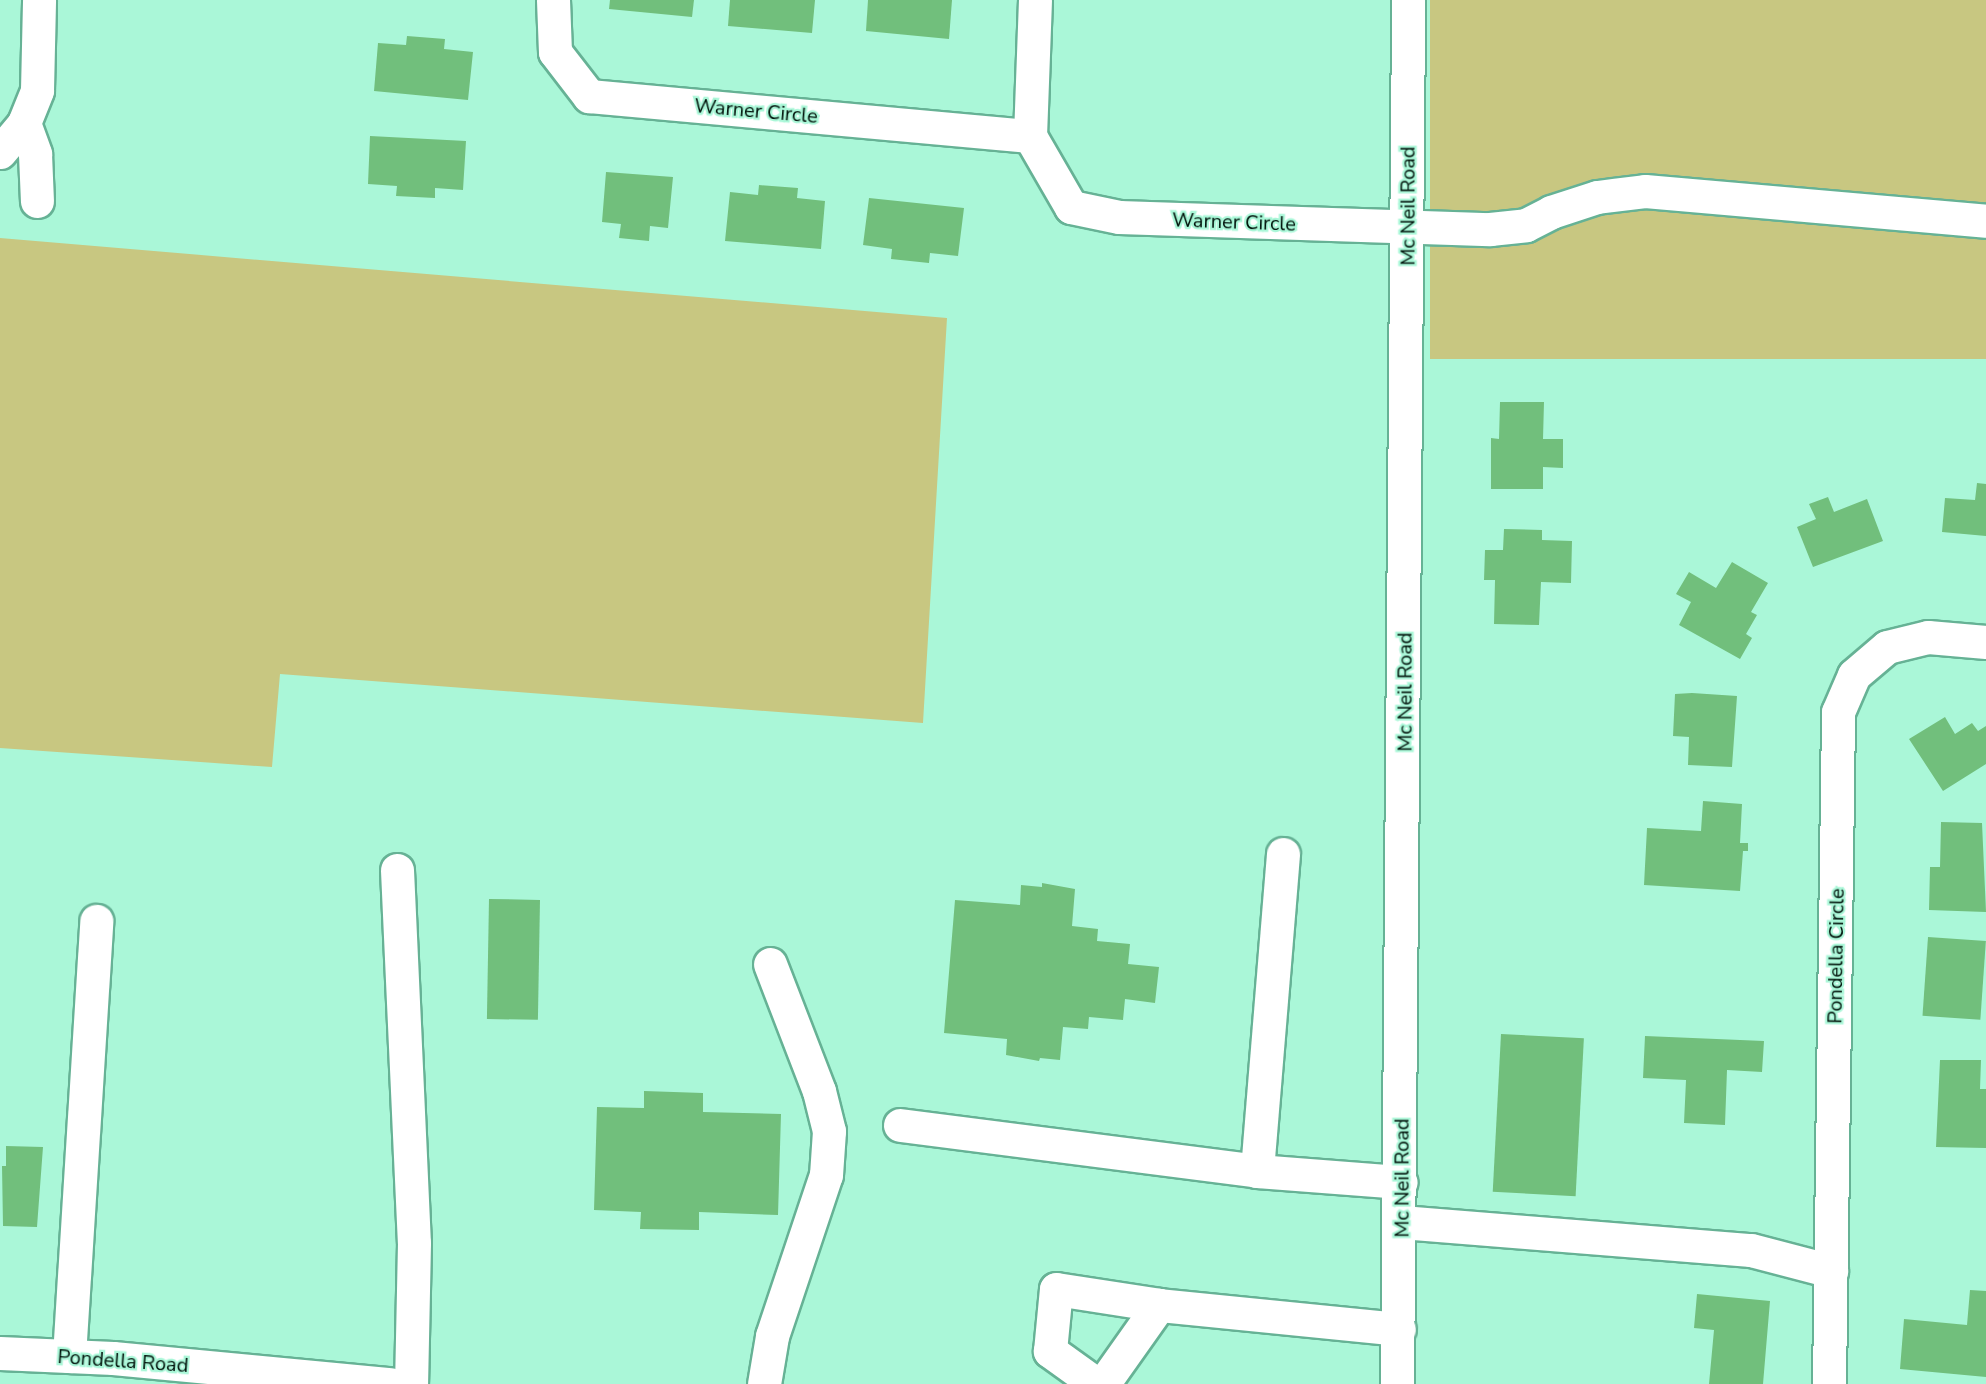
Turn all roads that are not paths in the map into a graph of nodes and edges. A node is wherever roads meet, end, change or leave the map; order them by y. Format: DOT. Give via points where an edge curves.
graph roads {
  1 [pos="39,0"];
  2 [pos="553,0"];
  3 [pos="1035,0"];
  4 [pos="1408,0"];
  5 [pos="24,123"];
  6 [pos="1030,136"];
  7 [pos="0,152"];
  8 [pos="37,201"];
  9 [pos="1986,221"];
  10 [pos="1408,226"];
  11 [pos="1986,642"];
  12 [pos="1283,854"];
  13 [pos="397,870"];
  14 [pos="96,921"];
  15 [pos="770,964"];
  16 [pos="900,1125"];
  17 [pos="1257,1171"];
  18 [pos="1401,1182"];
  19 [pos="1401,1222"];
  20 [pos="1831,1271"];
  21 [pos="1159,1305"];
  22 [pos="1399,1329"];
  23 [pos="0,1353"];
  24 [pos="69,1356"];
  25 [pos="390,1384"];
  26 [pos="411,1384"];
  27 [pos="764,1384"];
  28 [pos="1096,1384"];
  29 [pos="1102,1384"];
  30 [pos="1397,1384"];
  31 [pos="1829,1384"];
  1 -- 5 [label="street" via="37,90"];
  2 -- 6 [label="street, Warner Circle" via="555,52 589,96"];
  3 -- 6 [label="street"];
  4 -- 10 [label="street, Mc Neil Road"];
  5 -- 7 [label="street"];
  5 -- 8 [label="street" via="34,154"];
  6 -- 10 [label="street, Warner Circle" via="1071,207 1130,218"];
  9 -- 10 [label="street, Warner Circle" via="1645,191 1597,197 1526,225 1490,229"];
  10 -- 18 [label="street, Mc Neil Road"];
  11 -- 20 [label="street, Pondella Circle" via="1928,637 1887,647 1854,675 1838,712"];
  12 -- 17 [label="street"];
  13 -- 26 [label="street" via="414,1243"];
  14 -- 24 [label="street"];
  15 -- 27 [label="street" via="819,1091 829,1131 826,1175 772,1336"];
  16 -- 17 [label="street"];
  17 -- 18 [label="street"];
  18 -- 19 [label="street, Mc Neil Road"];
  19 -- 20 [label="street" via="1751,1250"];
  19 -- 22 [label="street, Mc Neil Road"];
  20 -- 31 [label="street, Pondella Circle"];
  21 -- 22 [label="street"];
  21 -- 28 [label="street" via="1056,1289 1050,1351"];
  21 -- 29 [label="street"];
  22 -- 30 [label="street, Mc Neil Road"];
  23 -- 24 [label="street, Pondella Road"];
  24 -- 25 [label="street, Pondella Road"];
}
